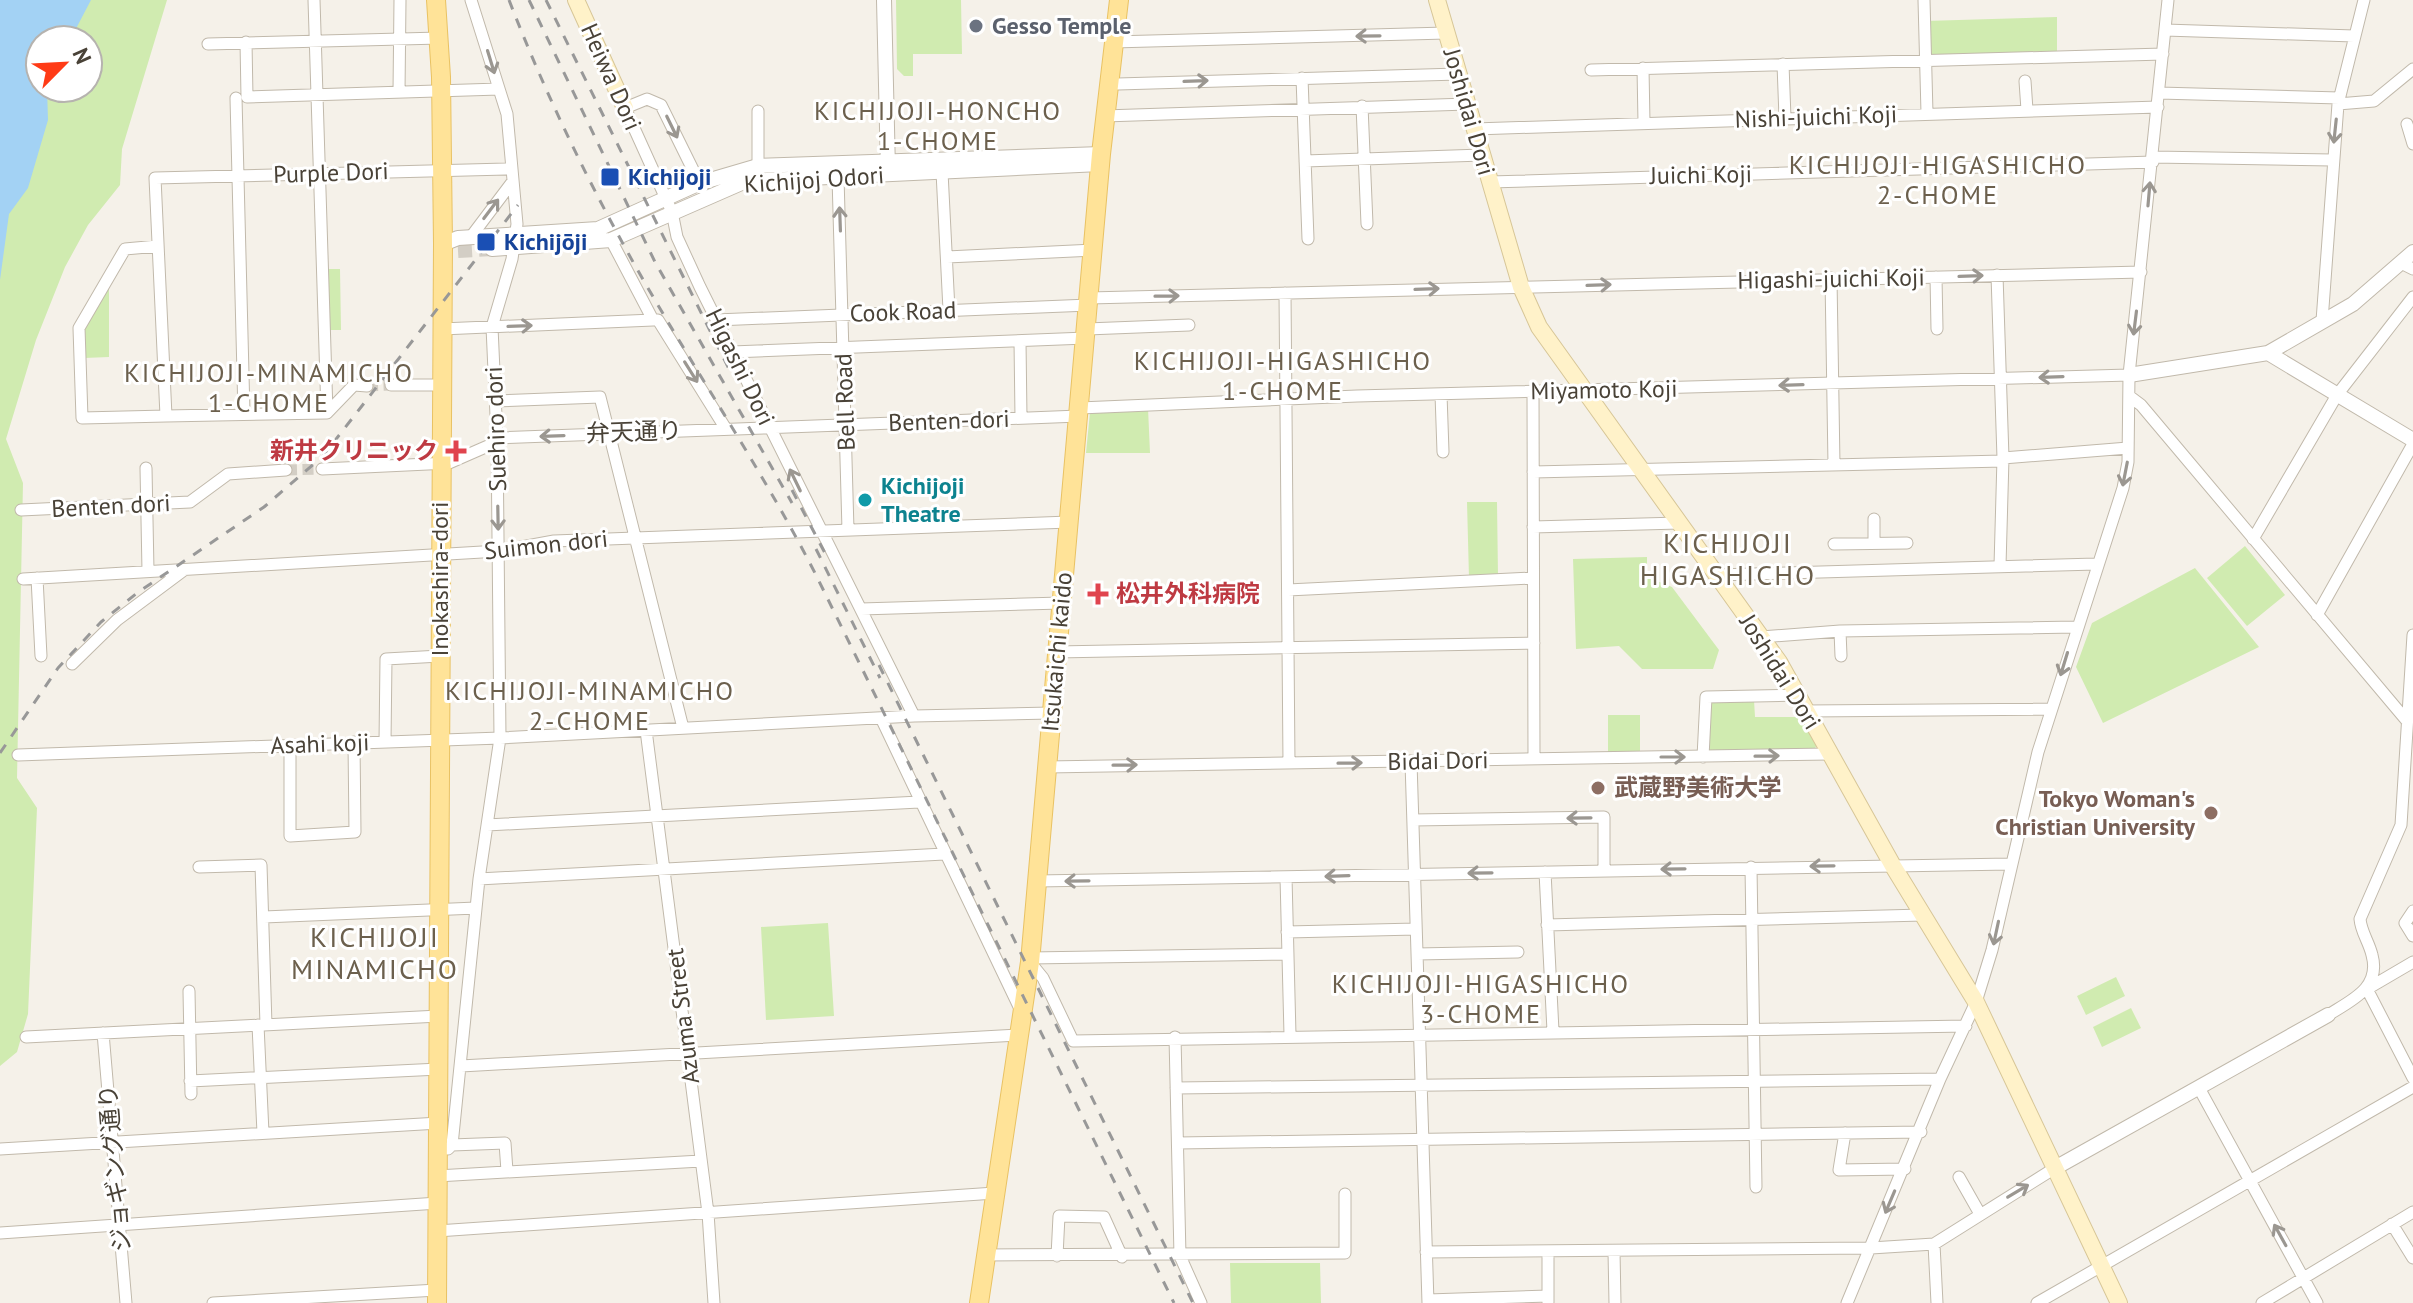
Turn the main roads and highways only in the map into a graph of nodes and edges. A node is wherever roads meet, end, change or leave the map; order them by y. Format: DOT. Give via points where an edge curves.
graph roads {
  1 [pos="436,0"];
  2 [pos="576,0"];
  3 [pos="1119,0"];
  4 [pos="1437,0"];
  5 [pos="625,108"];
  6 [pos="437,1296"];
  7 [pos="979,1303"];
  8 [pos="2119,1303"];
  1 -- 6 [label="main road, Inokashira-dori" via="441,171 450,248 442,329 439,1123 445,1150 437,1176"];
  2 -- 5 [label="main road, Heiwa Dori"];
  3 -- 7 [label="main road, Itsukaichi kaido" via="1100,159 1030,960"];
  4 -- 8 [label="main road, Joshidai Dori" via="1521,287 1547,341 1798,695 1976,1002"];
}
